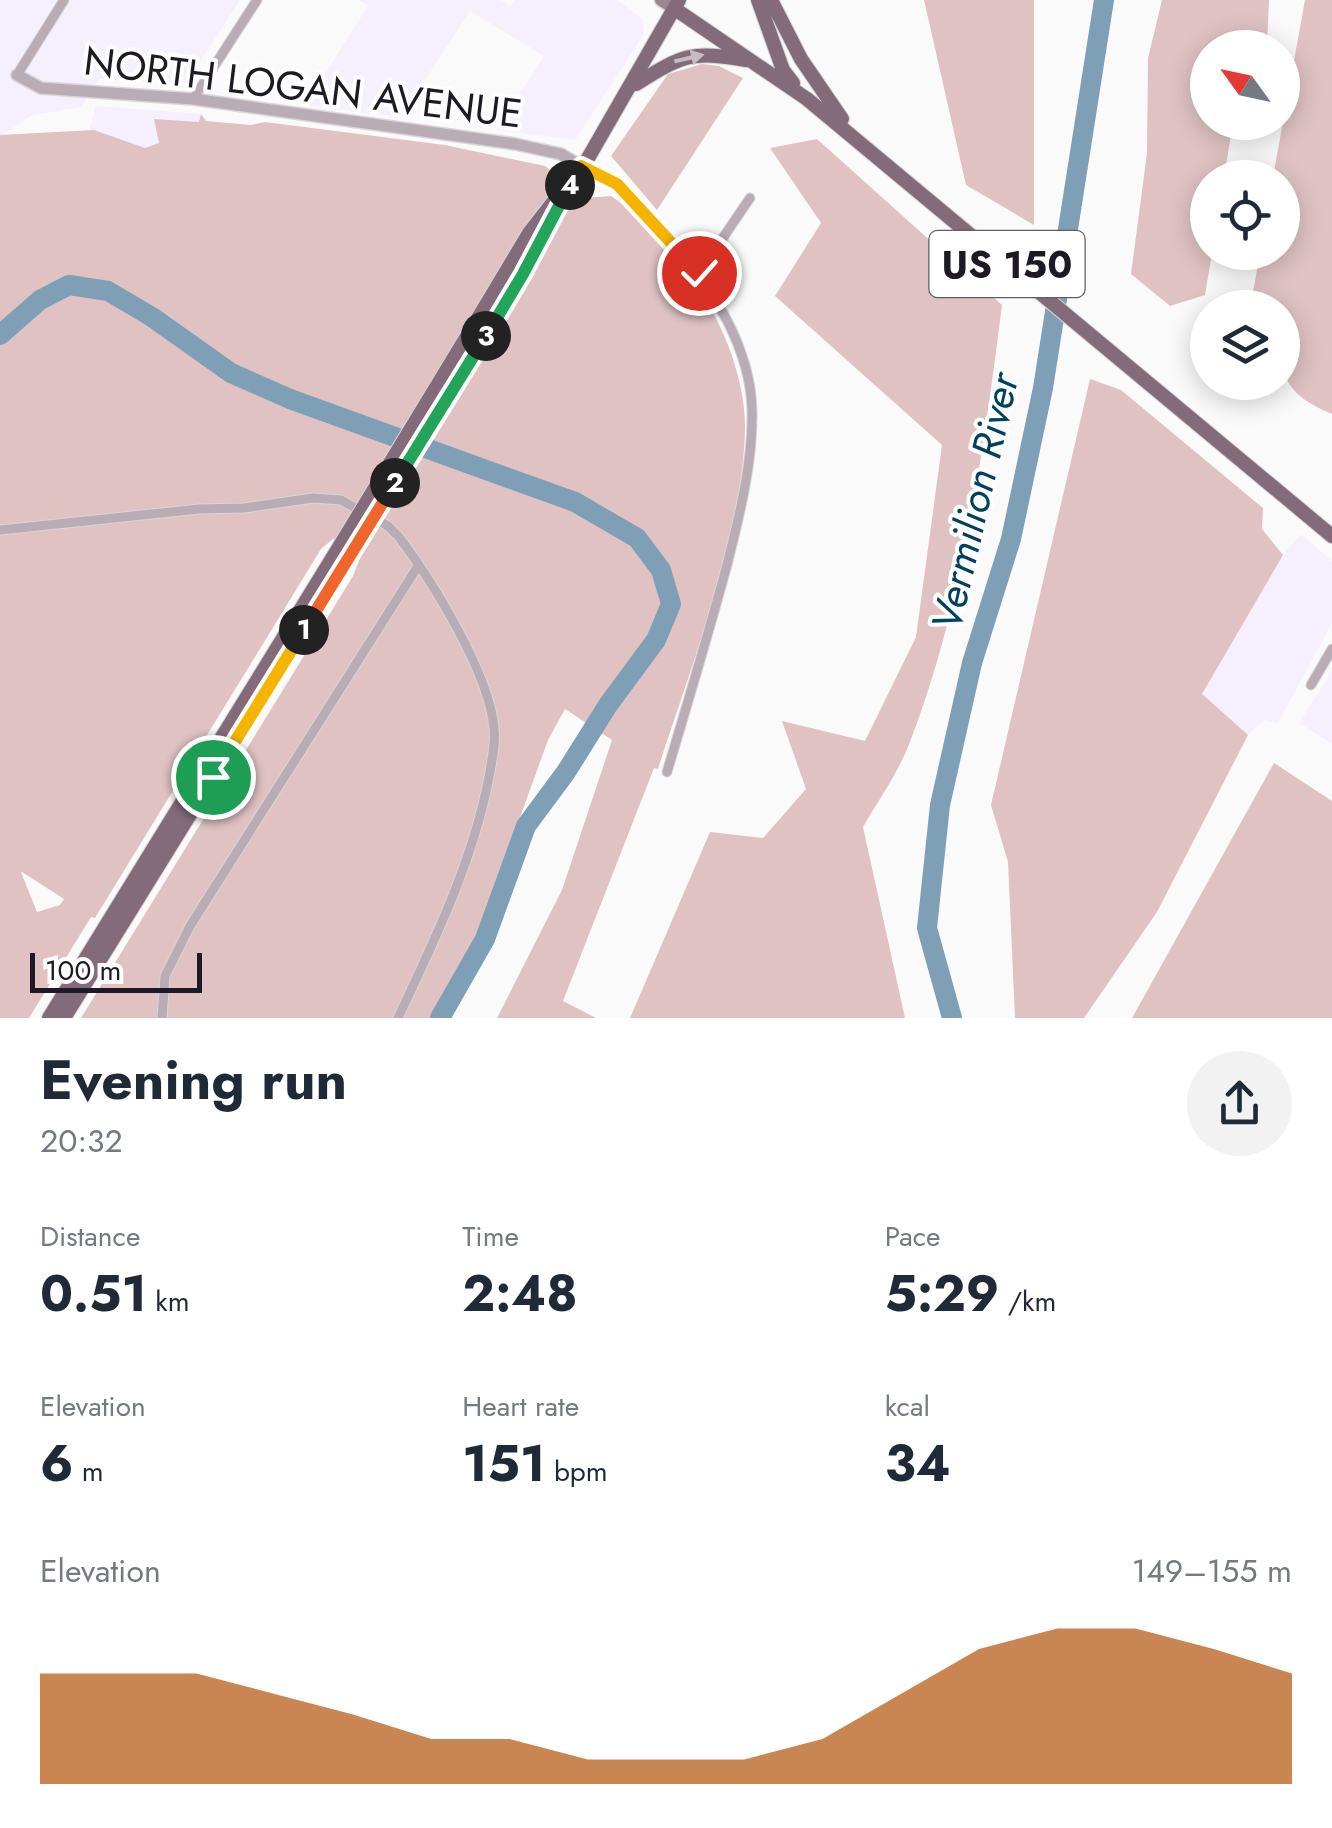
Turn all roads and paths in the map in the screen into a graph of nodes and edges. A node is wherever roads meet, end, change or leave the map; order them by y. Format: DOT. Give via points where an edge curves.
graph roads {
  1 [pos="64,0"];
  2 [pos="257,0"];
  3 [pos="661,0"];
  4 [pos="758,0"];
  5 [pos="771,0"];
  6 [pos="680,3"];
  7 [pos="754,62"];
  8 [pos="17,75"];
  9 [pos="631,87"];
  10 [pos="807,98"];
  11 [pos="194,99"];
  12 [pos="856,138"];
  13 [pos="581,166"];
  14 [pos="750,198"];
  15 [pos="699,273"];
  16 [pos="0,530"];
  17 [pos="1332,536"];
  18 [pos="347,548"];
  19 [pos="418,566"];
  20 [pos="1332,650"];
  21 [pos="1311,685"];
  22 [pos="667,772"];
  23 [pos="48,1018"];
  24 [pos="64,1018"];
  25 [pos="162,1018"];
  26 [pos="398,1018"];
  1 -- 8 [label="street"];
  2 -- 11 [label="street"];
  3 -- 6 [label="main road"];
  4 -- 10 [label="main road" via="783,70"];
  5 -- 12 [label="main road" via="817,86"];
  6 -- 7 [label="main road, US 150"];
  6 -- 9 [label="main road"];
  9 -- 7 [label="main road, one-way" via="688,55"];
  7 -- 10 [label="main road, US 150"];
  8 -- 11 [label="street, NORTH LOGAN AVENUE" via="41,88"];
  9 -- 13 [label="main road"];
  10 -- 12 [label="main road, US 150"];
  11 -- 13 [label="street, NORTH LOGAN AVENUE" via="515,144 561,154"];
  12 -- 17 [label="main road, US 150"];
  13 -- 15 [label="street" via="617,184"];
  13 -- 18 [label="main road, bridge"];
  14 -- 15 [label="street"];
  15 -- 22 [label="street" via="741,354 752,408 750,456 714,614"];
  16 -- 19 [label="street" via="341,500 388,526"];
  18 -- 23 [label="main road"];
  18 -- 24 [label="main road"];
  19 -- 25 [label="street" via="190,926 165,976"];
  19 -- 26 [label="street" via="470,652 495,732 478,829"];
  20 -- 21 [label="street"];
}
